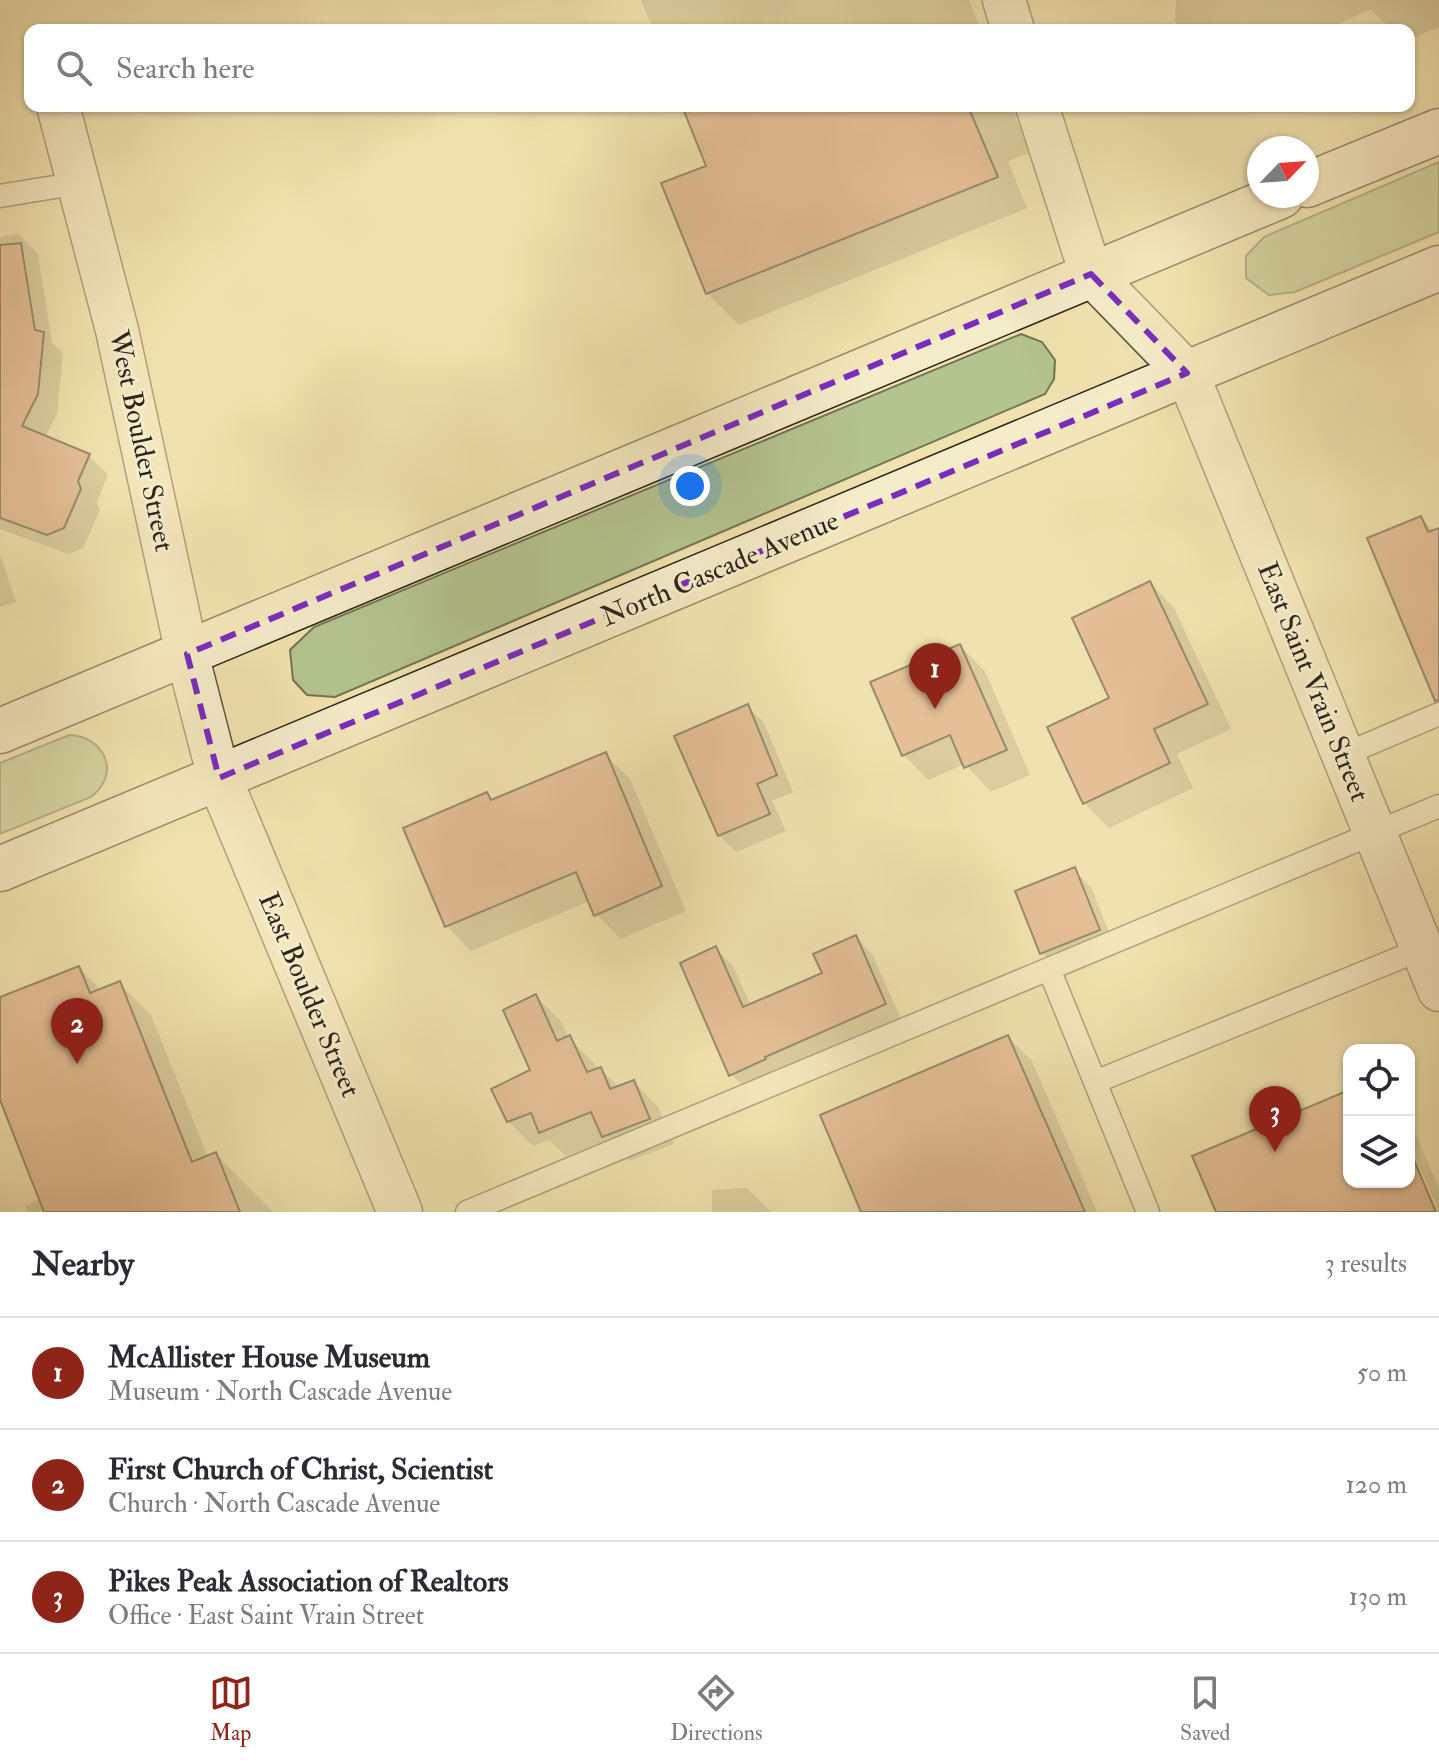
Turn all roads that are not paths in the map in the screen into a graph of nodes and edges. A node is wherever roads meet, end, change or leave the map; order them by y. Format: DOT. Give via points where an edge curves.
graph roads {
  1 [pos="1004,0"];
  2 [pos="1011,24"];
  3 [pos="60,112"];
  4 [pos="1039,112"];
  5 [pos="1439,131"];
  6 [pos="1319,180"];
  7 [pos="79,183"];
  8 [pos="0,196"];
  9 [pos="1252,208"];
  10 [pos="1439,268"];
  11 [pos="1091,274"];
  12 [pos="1187,373"];
  13 [pos="187,654"];
  14 [pos="1439,714"];
  15 [pos="0,731"];
  16 [pos="1343,755"];
  17 [pos="219,778"];
  18 [pos="1439,806"];
  19 [pos="1375,833"];
  20 [pos="0,869"];
  21 [pos="1422,949"];
  22 [pos="1049,969"];
  23 [pos="1439,990"];
  24 [pos="1095,1082"];
  25 [pos="400,1212"];
  26 [pos="467,1212"];
  27 [pos="1148,1212"];
  1 -- 2 [label="street"];
  3 -- 7 [label="street, West Boulder Street"];
  4 -- 11 [label="street"];
  5 -- 6 [label="main road"];
  7 -- 8 [label="lane"];
  7 -- 13 [label="street, West Boulder Street" via="117,330"];
  9 -- 11 [label="main road"];
  10 -- 12 [label="main road, North Cascade Avenue"];
  11 -- 12 [label="street"];
  11 -- 13 [label="main road"];
  12 -- 16 [label="street, East Saint Vrain Street"];
  12 -- 17 [label="main road, North Cascade Avenue"];
  13 -- 15 [label="main road"];
  13 -- 17 [label="street, West Boulder Street"];
  14 -- 16 [label="lane"];
  16 -- 19 [label="street, East Saint Vrain Street"];
  17 -- 20 [label="main road, North Cascade Avenue"];
  17 -- 25 [label="main road, East Boulder Street"];
  18 -- 19 [label="lane"];
  19 -- 21 [label="street, East Saint Vrain Street"];
  19 -- 22 [label="lane"];
  21 -- 23 [label="street, East Saint Vrain Street"];
  21 -- 24 [label="lane"];
  22 -- 24 [label="lane"];
  22 -- 26 [label="lane"];
  24 -- 27 [label="lane"];
}
